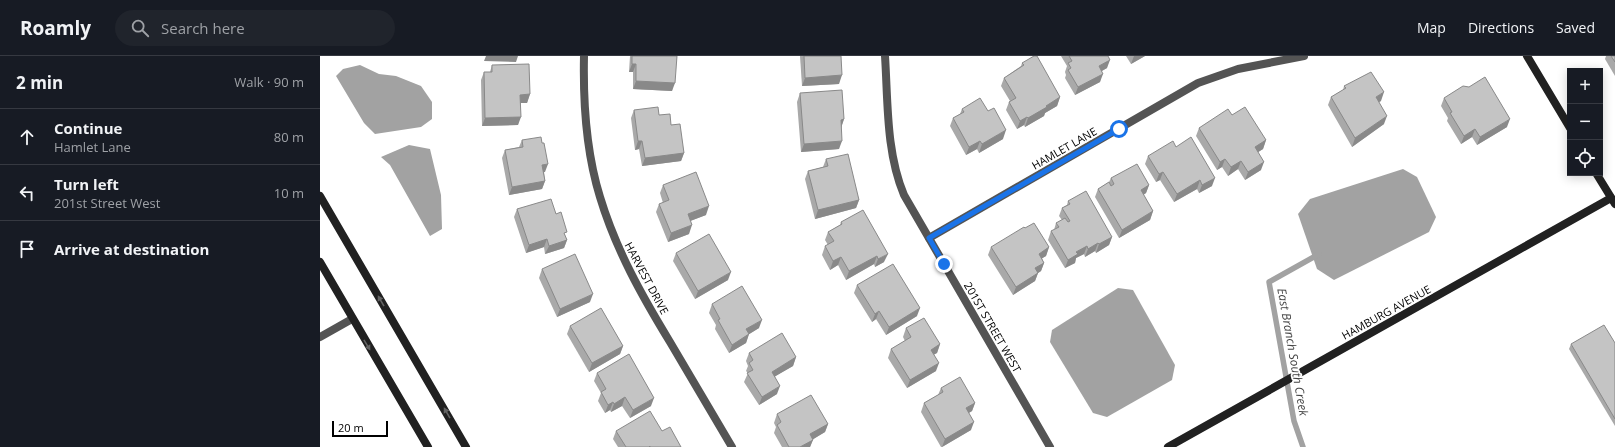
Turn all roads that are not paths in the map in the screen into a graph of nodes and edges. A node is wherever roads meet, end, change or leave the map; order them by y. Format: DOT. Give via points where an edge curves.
graph roads {
  1 [pos="584,56"];
  2 [pos="885,56"];
  3 [pos="1304,56"];
  4 [pos="1527,56"];
  5 [pos="1567,123"];
  6 [pos="1598,176"];
  7 [pos="320,196"];
  8 [pos="1614,199"];
  9 [pos="929,238"];
  10 [pos="320,262"];
  11 [pos="352,319"];
  12 [pos="320,337"];
  13 [pos="428,447"];
  14 [pos="466,447"];
  15 [pos="732,447"];
  16 [pos="1050,447"];
  17 [pos="1168,447"];
  1 -- 15 [label="street, HARVEST DRIVE" via="584,95 589,147 600,197 613,235 626,266"];
  2 -- 9 [label="street, 201ST STREET WEST" via="891,142 896,170 904,194"];
  3 -- 9 [label="street, HAMLET LANE" via="1238,68 1198,83"];
  4 -- 5 [label="street"];
  6 -- 8 [label="street"];
  14 -- 7 [label="street, one-way"];
  8 -- 17 [label="street, HAMBURG AVENUE"];
  9 -- 16 [label="street, 201ST STREET WEST"];
  10 -- 11 [label="street"];
  11 -- 12 [label="street"];
  11 -- 13 [label="street, one-way"];
}
